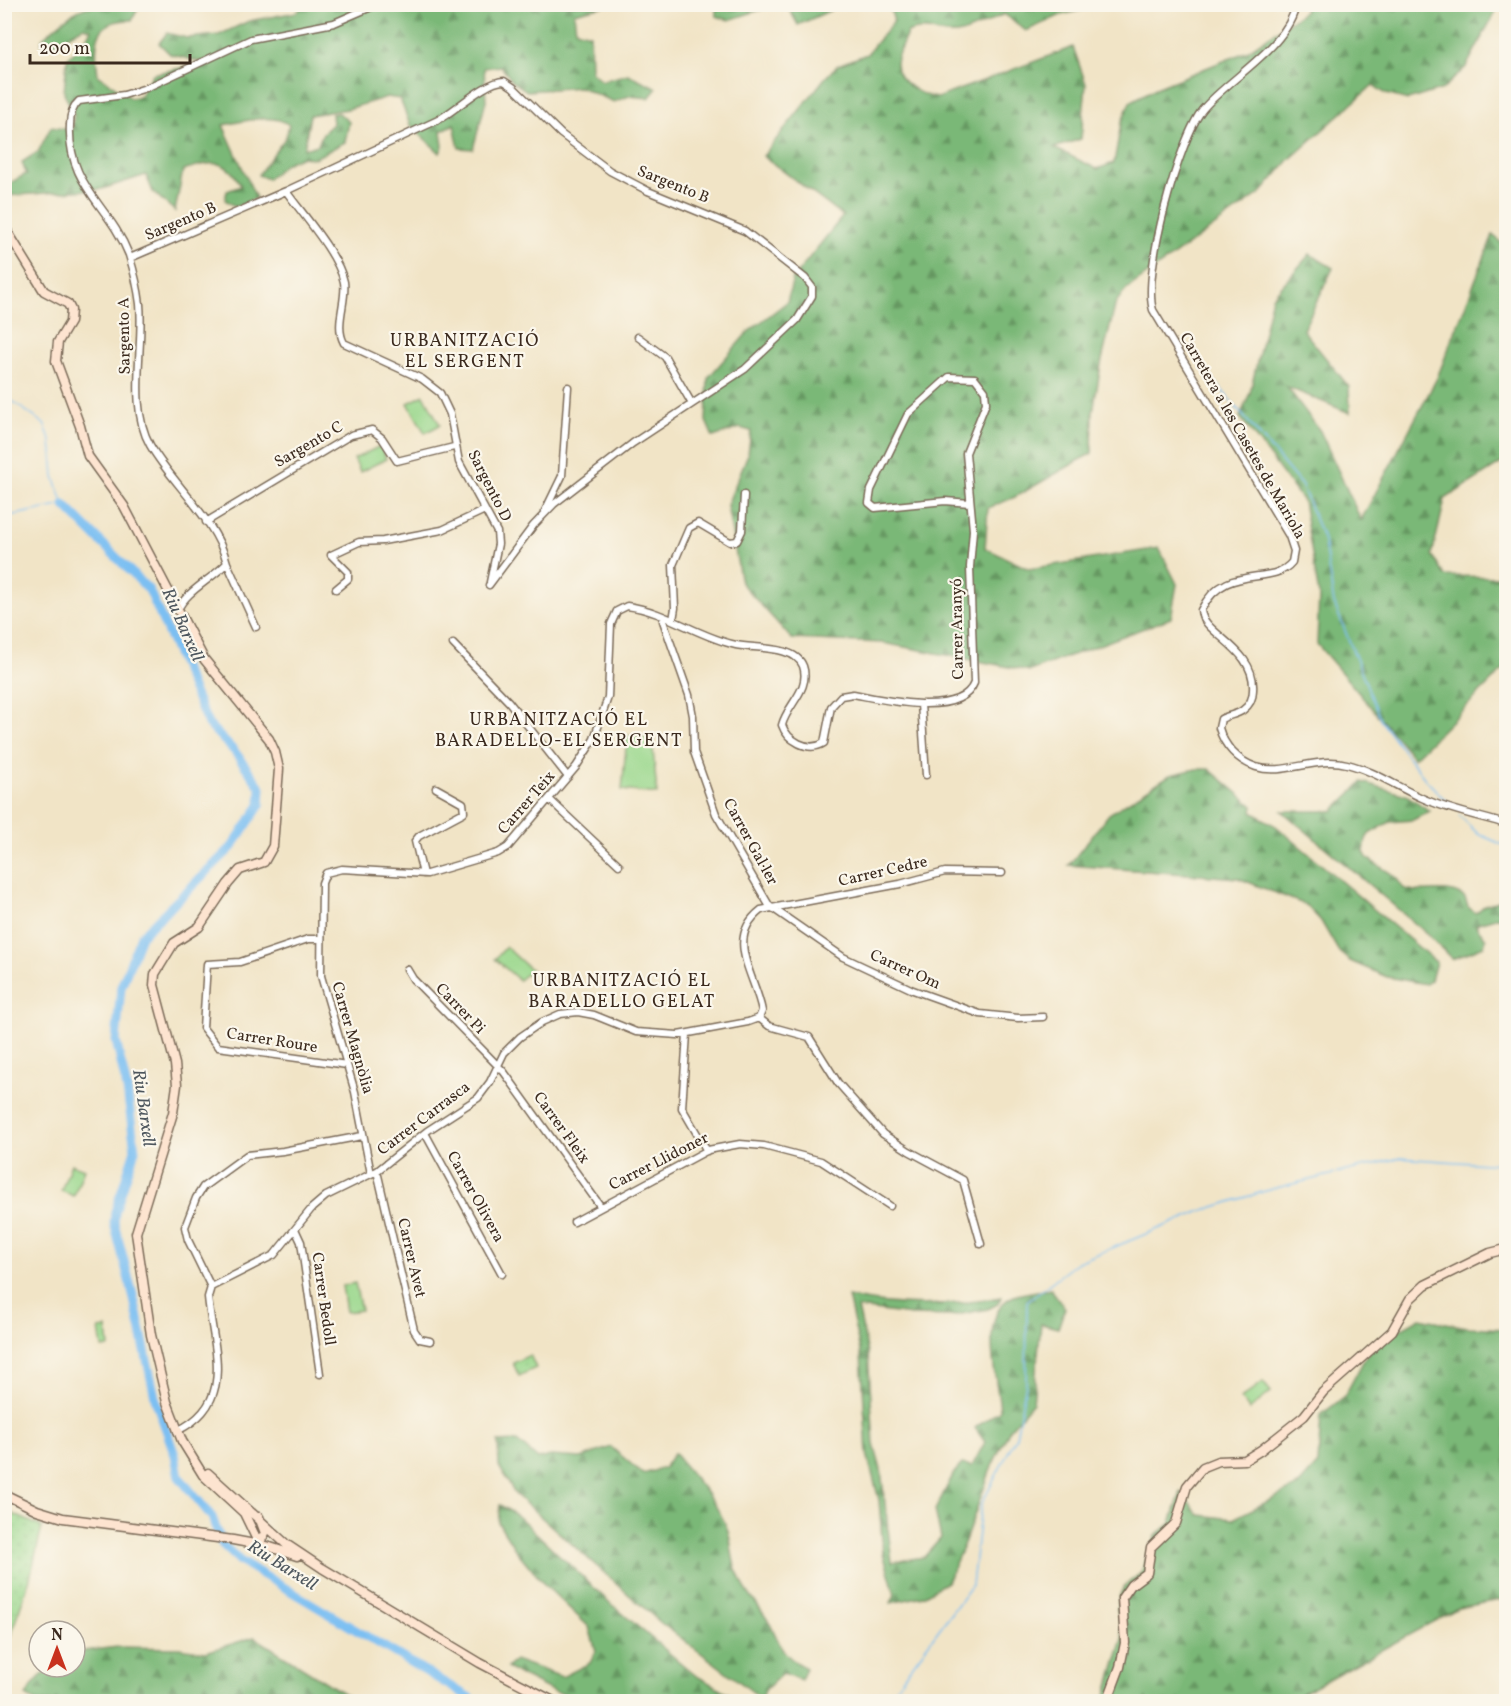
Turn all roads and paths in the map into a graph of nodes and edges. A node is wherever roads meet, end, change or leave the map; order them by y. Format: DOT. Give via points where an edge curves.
graph roads {
  1 [pos="378,4"];
  2 [pos="1296,4"];
  3 [pos="286,191"];
  4 [pos="4,226"];
  5 [pos="130,258"];
  6 [pos="638,337"];
  7 [pos="568,387"];
  8 [pos="692,404"];
  9 [pos="454,447"];
  10 [pos="744,495"];
  11 [pos="970,503"];
  12 [pos="485,510"];
  13 [pos="544,514"];
  14 [pos="206,522"];
  15 [pos="227,563"];
  16 [pos="489,585"];
  17 [pos="336,589"];
  18 [pos="171,597"];
  19 [pos="183,598"];
  20 [pos="178,610"];
  21 [pos="662,617"];
  22 [pos="673,620"];
  23 [pos="256,627"];
  24 [pos="453,644"];
  25 [pos="921,704"];
  26 [pos="926,775"];
  27 [pos="567,777"];
  28 [pos="436,788"];
  29 [pos="549,799"];
  30 [pos="1506,824"];
  31 [pos="619,865"];
  32 [pos="327,873"];
  33 [pos="423,873"];
  34 [pos="1002,873"];
  35 [pos="770,907"];
  36 [pos="320,939"];
  37 [pos="407,969"];
  38 [pos="1043,1017"];
  39 [pos="759,1018"];
  40 [pos="687,1034"];
  41 [pos="346,1065"];
  42 [pos="497,1066"];
  43 [pos="425,1133"];
  44 [pos="363,1136"];
  45 [pos="707,1150"];
  46 [pos="374,1173"];
  47 [pos="890,1206"];
  48 [pos="601,1207"];
  49 [pos="574,1222"];
  50 [pos="295,1229"];
  51 [pos="981,1244"];
  52 [pos="1506,1249"];
  53 [pos="502,1274"];
  54 [pos="211,1287"];
  55 [pos="430,1341"];
  56 [pos="320,1374"];
  57 [pos="177,1431"];
  58 [pos="193,1459"];
  59 [pos="4,1494"];
  60 [pos="259,1517"];
  61 [pos="247,1518"];
  62 [pos="233,1540"];
  63 [pos="259,1544"];
  64 [pos="322,1568"];
  65 [pos="555,1701"];
  66 [pos="1107,1701"];
  1 -- 5 [label="street, Sargento A" via="334,23 251,39 146,88 85,99 75,105 69,130 72,163 119,232"];
  2 -- 30 [label="street, Carretera a les Casetes de Mariola" via="1293,17 1279,37 1201,111 1188,136 1157,234 1150,297 1153,310 1289,536 1294,551 1292,562 1284,570 1229,581 1201,610 1204,619 1242,657 1254,684 1247,707 1221,719 1219,728 1235,754 1258,768 1274,770 1319,761 1346,763 1386,777 1423,799"];
  3 -- 5 [label="street, Sargento B"];
  3 -- 8 [label="street, Sargento B" via="446,116 488,85 498,81 509,84 561,134 610,171 744,231 775,252 812,287 811,302 796,320 745,369"];
  3 -- 9 [label="street, Sargento D" via="342,276 340,335 344,343 435,388 449,408"];
  4 -- 18 [label="street" via="45,291 68,304 71,310 70,322 58,342 56,361 88,456 124,506"];
  5 -- 14 [label="street, Sargento A" via="140,304 138,384 144,429 150,444"];
  6 -- 8 [label="street" via="665,357"];
  7 -- 13 [label="street" via="562,476"];
  8 -- 13 [label="street, Sargento B" via="633,443"];
  9 -- 12 [label="street, Sargento D" via="464,475"];
  9 -- 14 [label="street, Sargento C" via="397,462 372,430 351,435"];
  10 -- 22 [label="street" via="742,531 737,542 730,542 698,523 689,528 674,565"];
  11 -- 11 [label="street, Carrer Aranyó" via="945,501 875,508 869,503 871,490 908,414 949,377 975,378 986,391 986,403 966,453"];
  11 -- 25 [label="street, Carrer Aranyó" via="974,682 956,699"];
  12 -- 16 [label="street, Sargento D" via="498,538"];
  12 -- 17 [label="street" via="442,530 359,542 331,555 348,572 348,579"];
  13 -- 16 [label="street, Sargento B"];
  14 -- 15 [label="street, Sargento A"];
  15 -- 19 [label="street"];
  15 -- 23 [label="street, Sargento A"];
  18 -- 19 [label="street"];
  18 -- 20 [label="street"];
  19 -- 20 [label="street"];
  20 -- 57 [label="street" via="217,678 269,739 279,769 269,857 240,870 200,927 174,943 155,974 154,985 177,1085 173,1113 136,1233 137,1258 153,1347"];
  21 -- 22 [label="street, Carrer Aranyó"];
  21 -- 27 [label="street, Carrer Teix" via="627,606 613,616 604,712 589,749"];
  21 -- 35 [label="street, Carrer Gal·ler" via="692,705 697,760 720,821"];
  22 -- 25 [label="street, Carrer Aranyó" via="728,643 796,657 803,667 805,681 782,725 789,737 803,746 824,743 831,707 841,696 853,694"];
  24 -- 27 [label="street" via="509,702"];
  25 -- 26 [label="street"];
  27 -- 29 [label="street, Carrer Teix"];
  28 -- 33 [label="street" via="463,803 464,812 419,836 416,841"];
  29 -- 31 [label="street"];
  29 -- 33 [label="street, Carrer Teix" via="503,850"];
  32 -- 33 [label="street, Carrer Teix" via="342,869"];
  32 -- 36 [label="street, Carrer Magnòlia" via="322,883"];
  34 -- 35 [label="street, Carrer Cedre" via="945,872 824,900"];
  35 -- 38 [label="street, Carrer Om" via="843,957 922,994 980,1014"];
  35 -- 39 [label="street" via="745,926 741,941 761,1006"];
  36 -- 41 [label="street, Carrer Magnòlia" via="323,986"];
  36 -- 41 [label="street, Carrer Roure" via="308,939 240,962 207,964 203,1028 218,1047"];
  37 -- 42 [label="street, Carrer Pi"];
  39 -- 40 [label="street, Carrer Carrasca"];
  39 -- 51 [label="street" via="769,1026 808,1037 838,1083 883,1134 963,1180"];
  40 -- 42 [label="street, Carrer Carrasca" via="647,1034 594,1015 569,1013 551,1017 531,1029 512,1045"];
  40 -- 45 [label="street" via="682,1108"];
  41 -- 44 [label="street, Carrer Magnòlia"];
  42 -- 43 [label="street, Carrer Carrasca" via="478,1098"];
  42 -- 48 [label="street, Carrer Fleix"];
  43 -- 46 [label="street, Carrer Carrasca"];
  43 -- 53 [label="street, Carrer Olivera"];
  44 -- 46 [label="street, Carrer Magnòlia"];
  44 -- 54 [label="street" via="247,1155 203,1187 185,1227"];
  45 -- 47 [label="street, Carrer Llidoner" via="748,1144 812,1157 830,1164"];
  45 -- 48 [label="street, Carrer Llidoner"];
  46 -- 50 [label="street, Carrer Carrasca" via="326,1196"];
  46 -- 55 [label="street, Carrer Avet" via="413,1325 420,1339"];
  48 -- 49 [label="street, Carrer Llidoner"];
  50 -- 54 [label="street, Carrer Carrasca" via="274,1256"];
  50 -- 56 [label="street, Carrer Bedoll" via="301,1242"];
  52 -- 66 [label="street" via="1425,1285 1410,1299 1392,1331 1323,1392 1304,1416 1245,1460 1210,1463 1194,1476 1176,1523 1151,1547 1147,1574 1131,1585 1122,1598 1125,1643"];
  54 -- 57 [label="street" via="208,1297 216,1391 206,1410"];
  57 -- 58 [label="street"];
  58 -- 60 [label="street"];
  58 -- 61 [label="street" via="206,1478"];
  59 -- 62 [label="street" via="63,1518"];
  60 -- 63 [label="street" via="265,1533"];
  60 -- 64 [label="street" via="286,1545"];
  61 -- 62 [label="street" via="246,1530"];
  61 -- 63 [label="street"];
  62 -- 63 [label="street"];
  63 -- 64 [label="street"];
  64 -- 65 [label="street" via="480,1663"];
}
